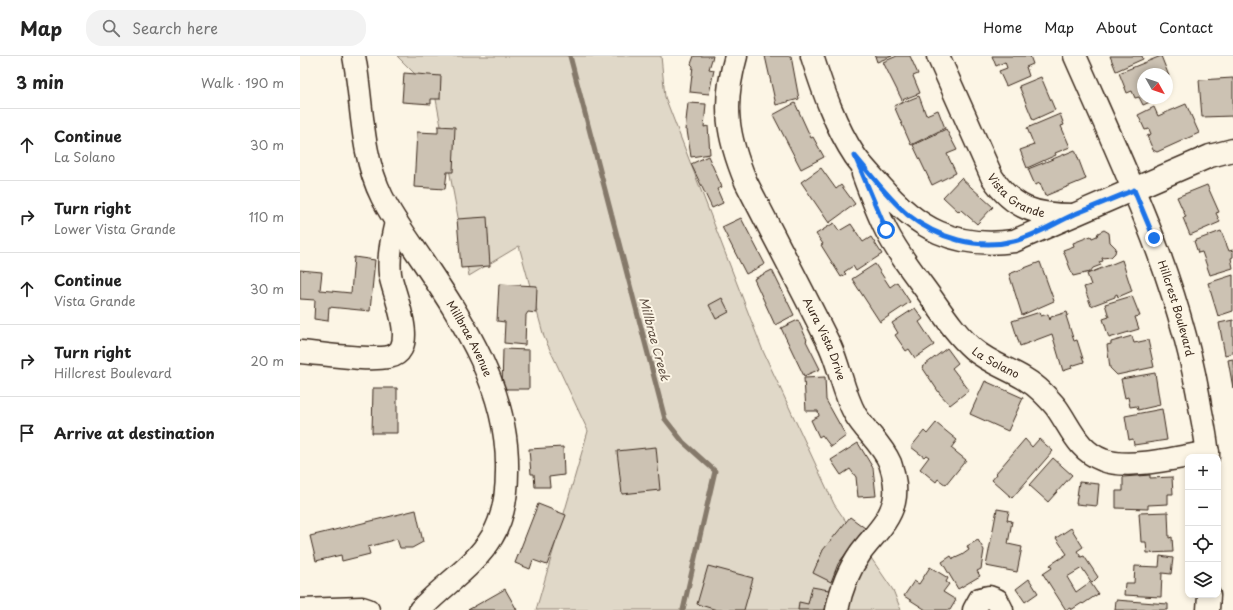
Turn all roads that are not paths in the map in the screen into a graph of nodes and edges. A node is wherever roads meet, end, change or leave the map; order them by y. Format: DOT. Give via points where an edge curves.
graph roads {
  1 [pos="354,56"];
  2 [pos="736,56"];
  3 [pos="812,56"];
  4 [pos="938,56"];
  5 [pos="1075,56"];
  6 [pos="1233,150"];
  7 [pos="855,156"];
  8 [pos="1134,190"];
  9 [pos="1075,214"];
  10 [pos="396,222"];
  11 [pos="300,352"];
  12 [pos="1208,454"];
  13 [pos="1185,457"];
  14 [pos="1209,598"];
  15 [pos="300,610"];
  16 [pos="368,610"];
  17 [pos="420,610"];
  18 [pos="837,610"];
  19 [pos="974,610"];
  20 [pos="1002,610"];
  21 [pos="1208,610"];
  1 -- 10 [label="street, Millbrae Avenue" via="364,141 381,195"];
  2 -- 18 [label="street, Aura Vista Drive" via="727,103 729,130 736,157 746,182 830,348 845,393 856,415 890,463 895,480 894,501 883,525 861,552 850,571"];
  3 -- 7 [label="street" via="833,114"];
  4 -- 9 [label="street, Vista Grande" via="992,178 1001,191 1030,210 1049,214"];
  5 -- 8 [label="street, Hillcrest Boulevard"];
  6 -- 8 [label="street, Vista Grande" via="1210,156"];
  7 -- 9 [label="street" via="908,214 947,237 971,243 1014,241"];
  7 -- 13 [label="street, La Solano" via="886,230 898,250 956,332 973,349 1039,389 1055,406 1077,442 1088,453 1104,461 1122,464"];
  8 -- 9 [label="street, Vista Grande"];
  8 -- 12 [label="street, Hillcrest Boulevard" via="1162,258 1187,340 1199,393"];
  10 -- 11 [label="street" via="390,247 390,274 403,323 403,343 399,351 390,357"];
  10 -- 17 [label="street, Millbrae Avenue" via="445,294 480,356 503,420 508,452 504,510 492,536 478,556"];
  14 -- 21 [label="street"];
  15 -- 16 [label="street"];
  19 -- 20 [label="street" via="980,599 989,597 997,600"];
}
